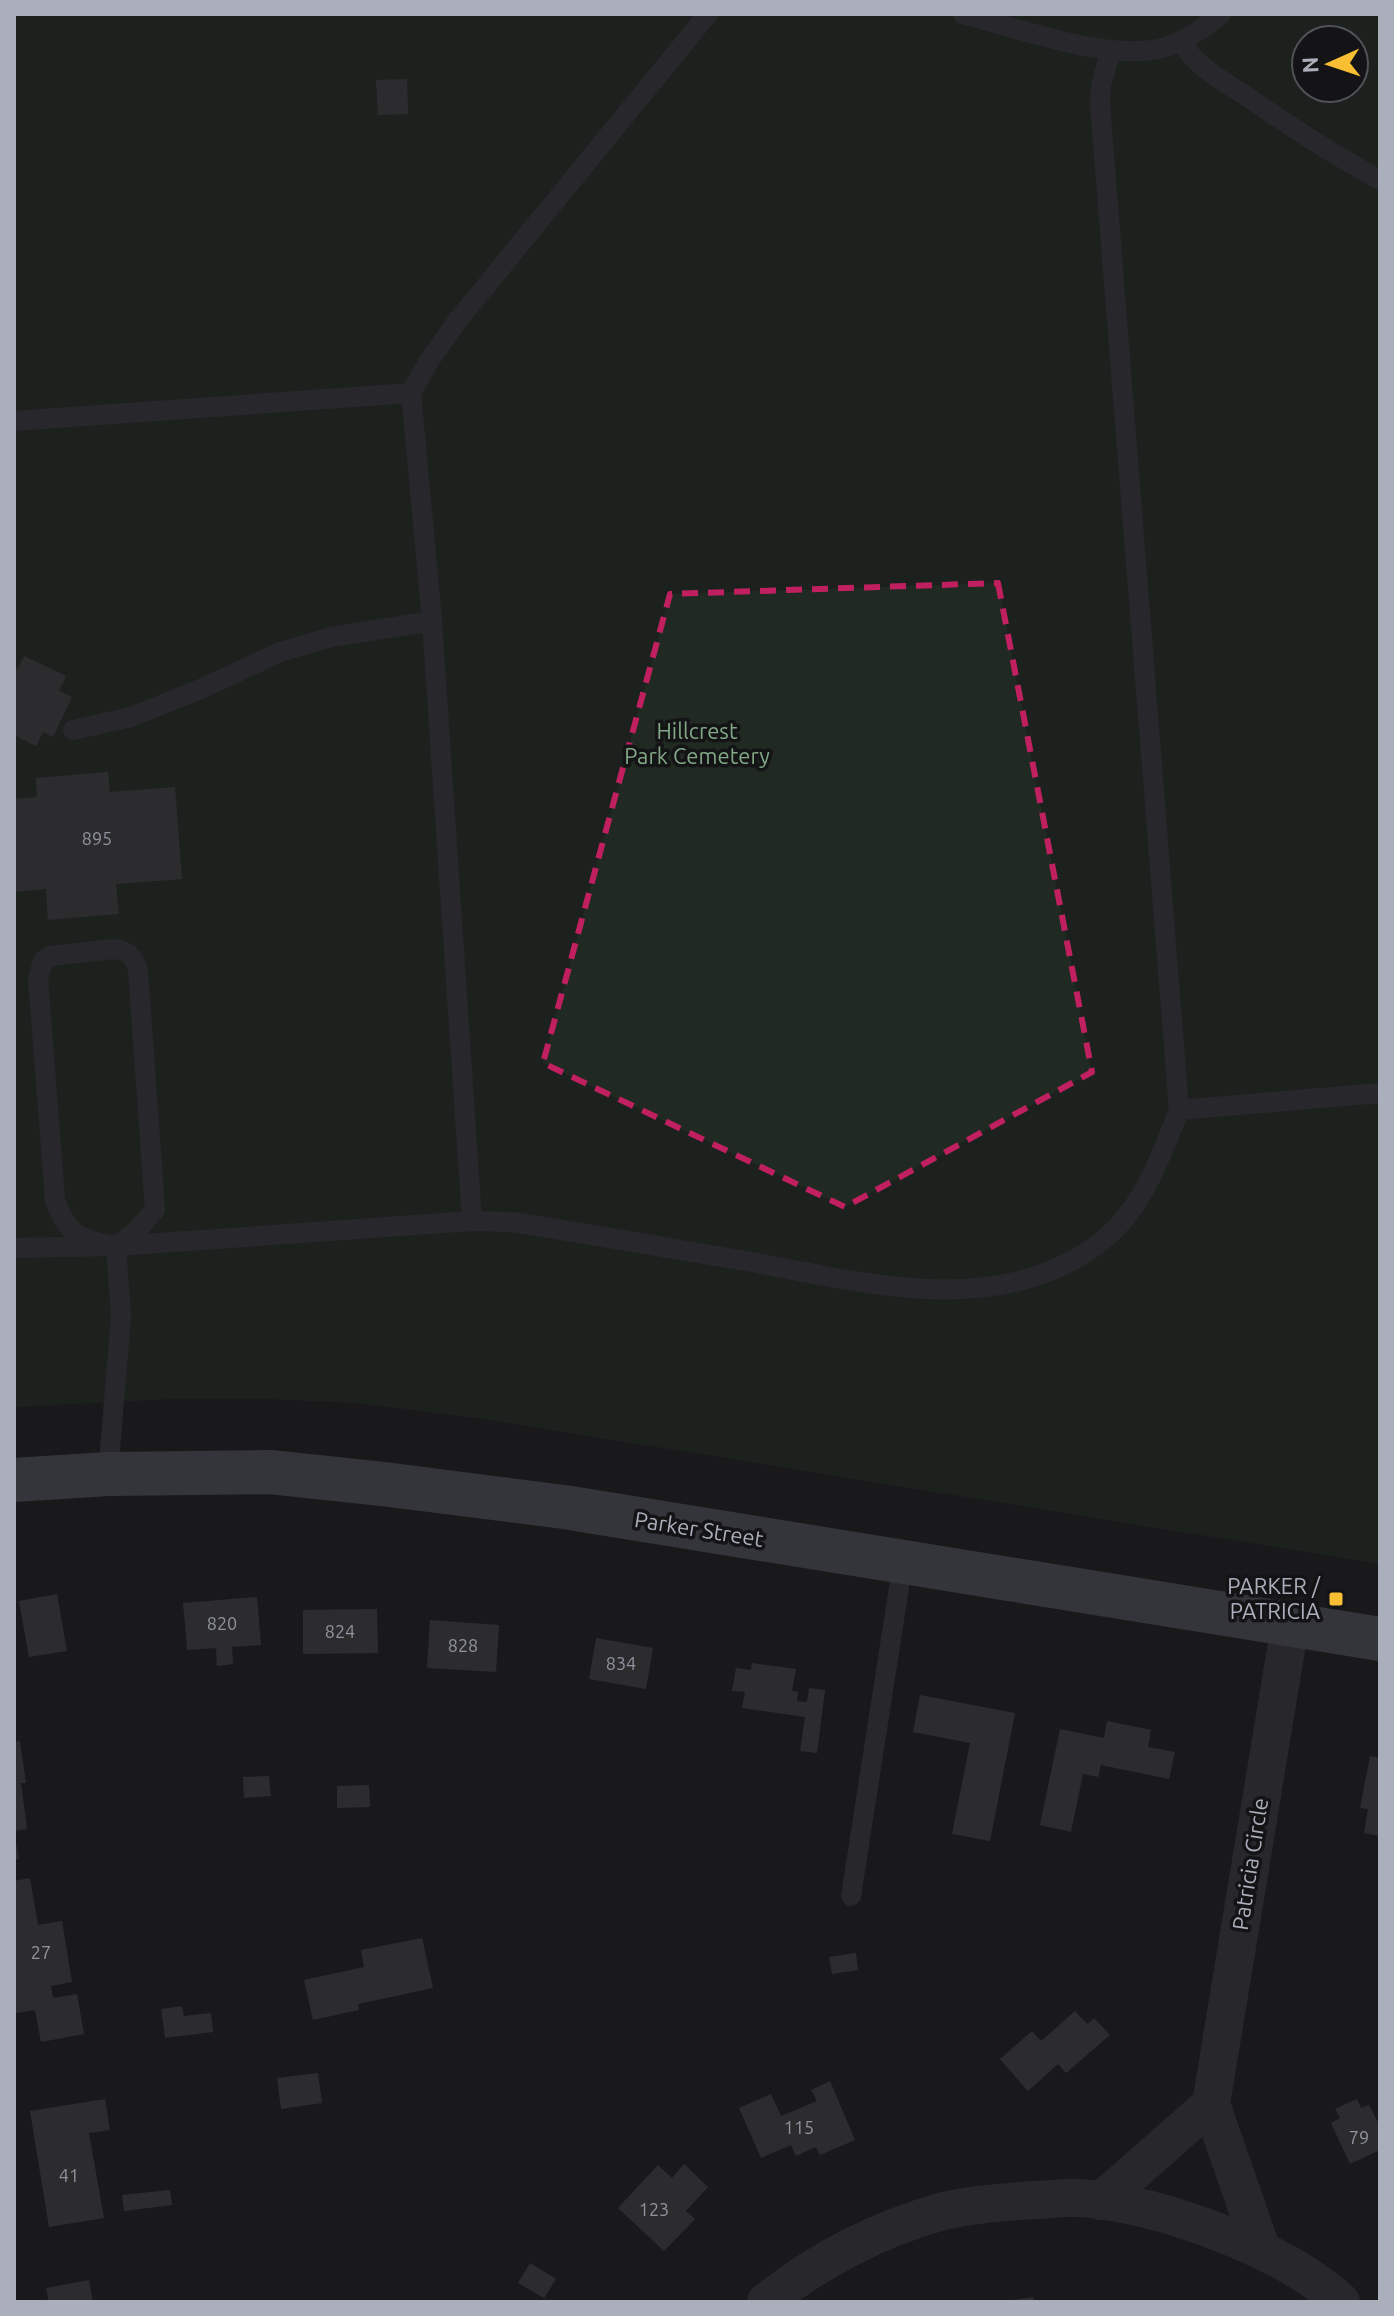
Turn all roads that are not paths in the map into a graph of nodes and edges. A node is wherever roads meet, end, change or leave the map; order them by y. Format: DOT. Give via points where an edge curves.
graph roads {
  1 [pos="708,14"];
  2 [pos="963,14"];
  3 [pos="1221,14"];
  4 [pos="1181,41"];
  5 [pos="1111,50"];
  6 [pos="1380,180"];
  7 [pos="411,393"];
  8 [pos="14,421"];
  9 [pos="432,621"];
  10 [pos="73,730"];
  11 [pos="1380,1093"];
  12 [pos="1179,1110"];
  13 [pos="472,1221"];
  14 [pos="116,1246"];
  15 [pos="14,1248"];
  16 [pos="108,1474"];
  17 [pos="14,1480"];
  18 [pos="903,1562"];
  19 [pos="1290,1625"];
  20 [pos="1380,1639"];
  21 [pos="851,1896"];
  22 [pos="1211,2104"];
  23 [pos="1101,2201"];
  24 [pos="1261,2248"];
  25 [pos="766,2302"];
  26 [pos="1341,2302"];
  1 -- 7 [label="lane" via="458,320"];
  2 -- 5 [label="lane"];
  3 -- 4 [label="lane"];
  4 -- 5 [label="lane" via="1141,52"];
  4 -- 6 [label="lane" via="1218,78"];
  5 -- 12 [label="lane" via="1100,104"];
  7 -- 8 [label="lane"];
  7 -- 9 [label="lane"];
  9 -- 10 [label="lane" via="305,644 131,717"];
  9 -- 13 [label="lane"];
  11 -- 12 [label="lane"];
  12 -- 13 [label="lane" via="1141,1198 1118,1226 1060,1267 1001,1285 904,1288 552,1228"];
  13 -- 14 [label="lane"];
  14 -- 14 [label="lane" via="155,1210 138,970 123,950 58,954 43,961 38,979 55,1199 72,1232 87,1241"];
  14 -- 15 [label="lane"];
  14 -- 16 [label="lane" via="121,1316"];
  16 -- 17 [label="main road, Parker Street"];
  16 -- 18 [label="main road, Parker Street" via="270,1472 564,1507"];
  18 -- 19 [label="main road, Parker Street"];
  18 -- 21 [label="lane"];
  19 -- 20 [label="main road, Parker Street"];
  19 -- 22 [label="street, Patricia Circle"];
  22 -- 23 [label="street"];
  22 -- 24 [label="street, Patricia Circle"];
  23 -- 24 [label="street" via="1187,2219"];
  23 -- 25 [label="street" via="1036,2200 945,2211 876,2235"];
  24 -- 26 [label="street"];
}
